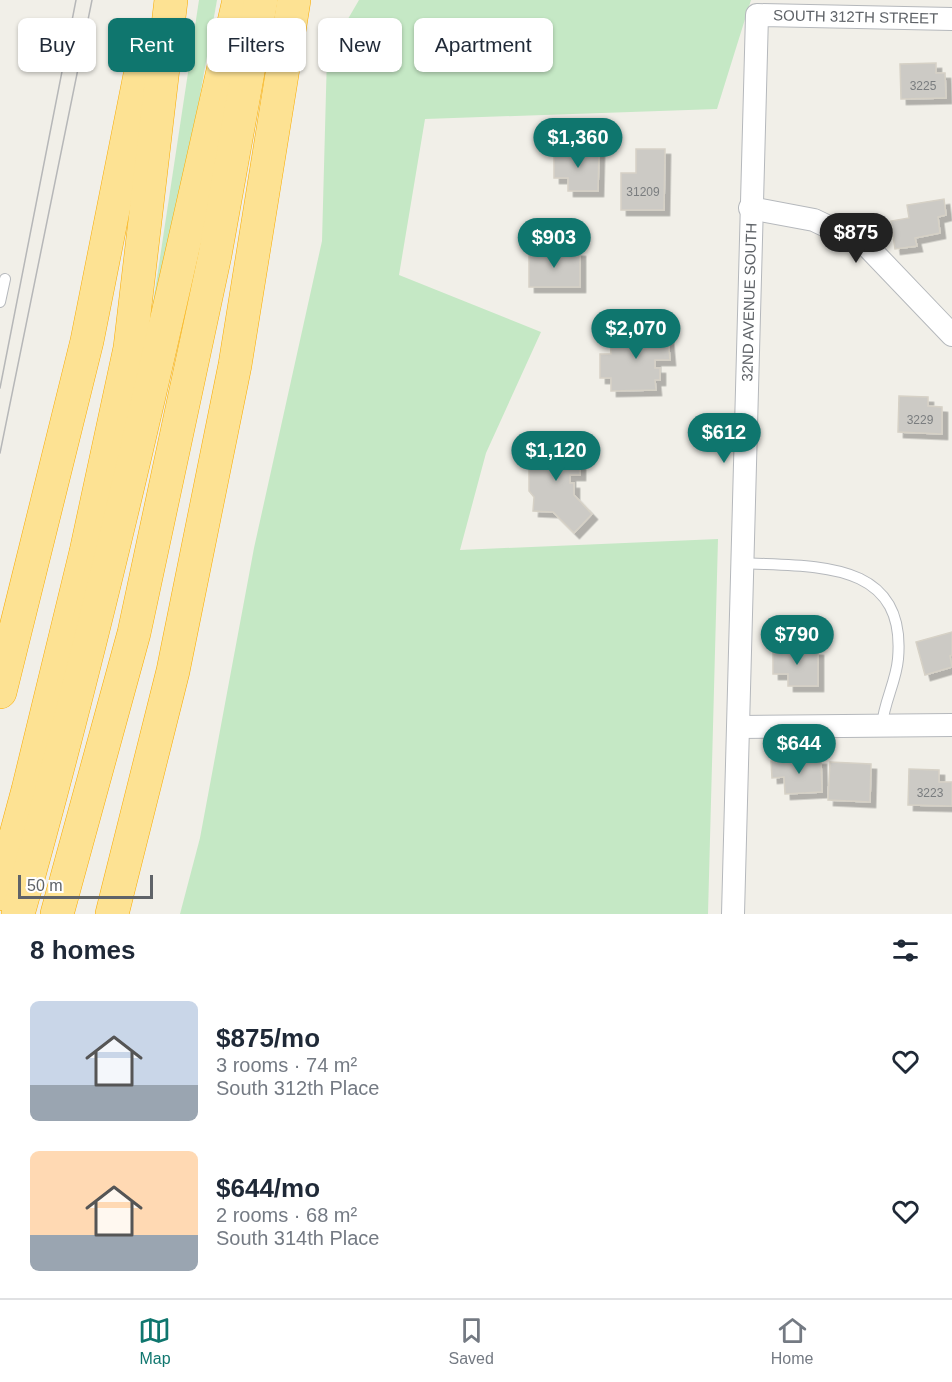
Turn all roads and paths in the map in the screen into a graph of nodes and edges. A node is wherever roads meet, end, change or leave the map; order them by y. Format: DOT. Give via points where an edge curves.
graph roads {
  1 [pos="155,0"];
  2 [pos="171,0"];
  3 [pos="239,0"];
  4 [pos="261,0"];
  5 [pos="294,0"];
  6 [pos="757,15"];
  7 [pos="952,19"];
  8 [pos="750,208"];
  9 [pos="5,279"];
  10 [pos="0,302"];
  11 [pos="952,335"];
  12 [pos="742,563"];
  13 [pos="0,692"];
  14 [pos="952,724"];
  15 [pos="882,725"];
  16 [pos="739,727"];
  17 [pos="0,894"];
  18 [pos="112,912"];
  19 [pos="18,914"];
  20 [pos="57,914"];
  21 [pos="733,914"];
  1 -- 13 [label="highway" via="87,341"];
  2 -- 17 [label="highway" via="130,348 84,564"];
  3 -- 19 [label="highway" via="156,367 51,799"];
  4 -- 20 [label="highway" via="215,255 139,610"];
  5 -- 18 [label="highway" via="225,411 173,671"];
  6 -- 7 [label="street, SOUTH 312TH STREET"];
  6 -- 8 [label="street, 32ND AVENUE SOUTH"];
  8 -- 11 [label="street" via="814,219 866,245"];
  8 -- 12 [label="street, 32ND AVENUE SOUTH"];
  9 -- 10 [label="lane"];
  12 -- 15 [label="lane" via="844,572 873,584 883,594 894,620 898,658"];
  12 -- 16 [label="street, 32ND AVENUE SOUTH"];
  14 -- 15 [label="street"];
  15 -- 16 [label="street"];
  16 -- 21 [label="street, 32ND AVENUE SOUTH"];
}
